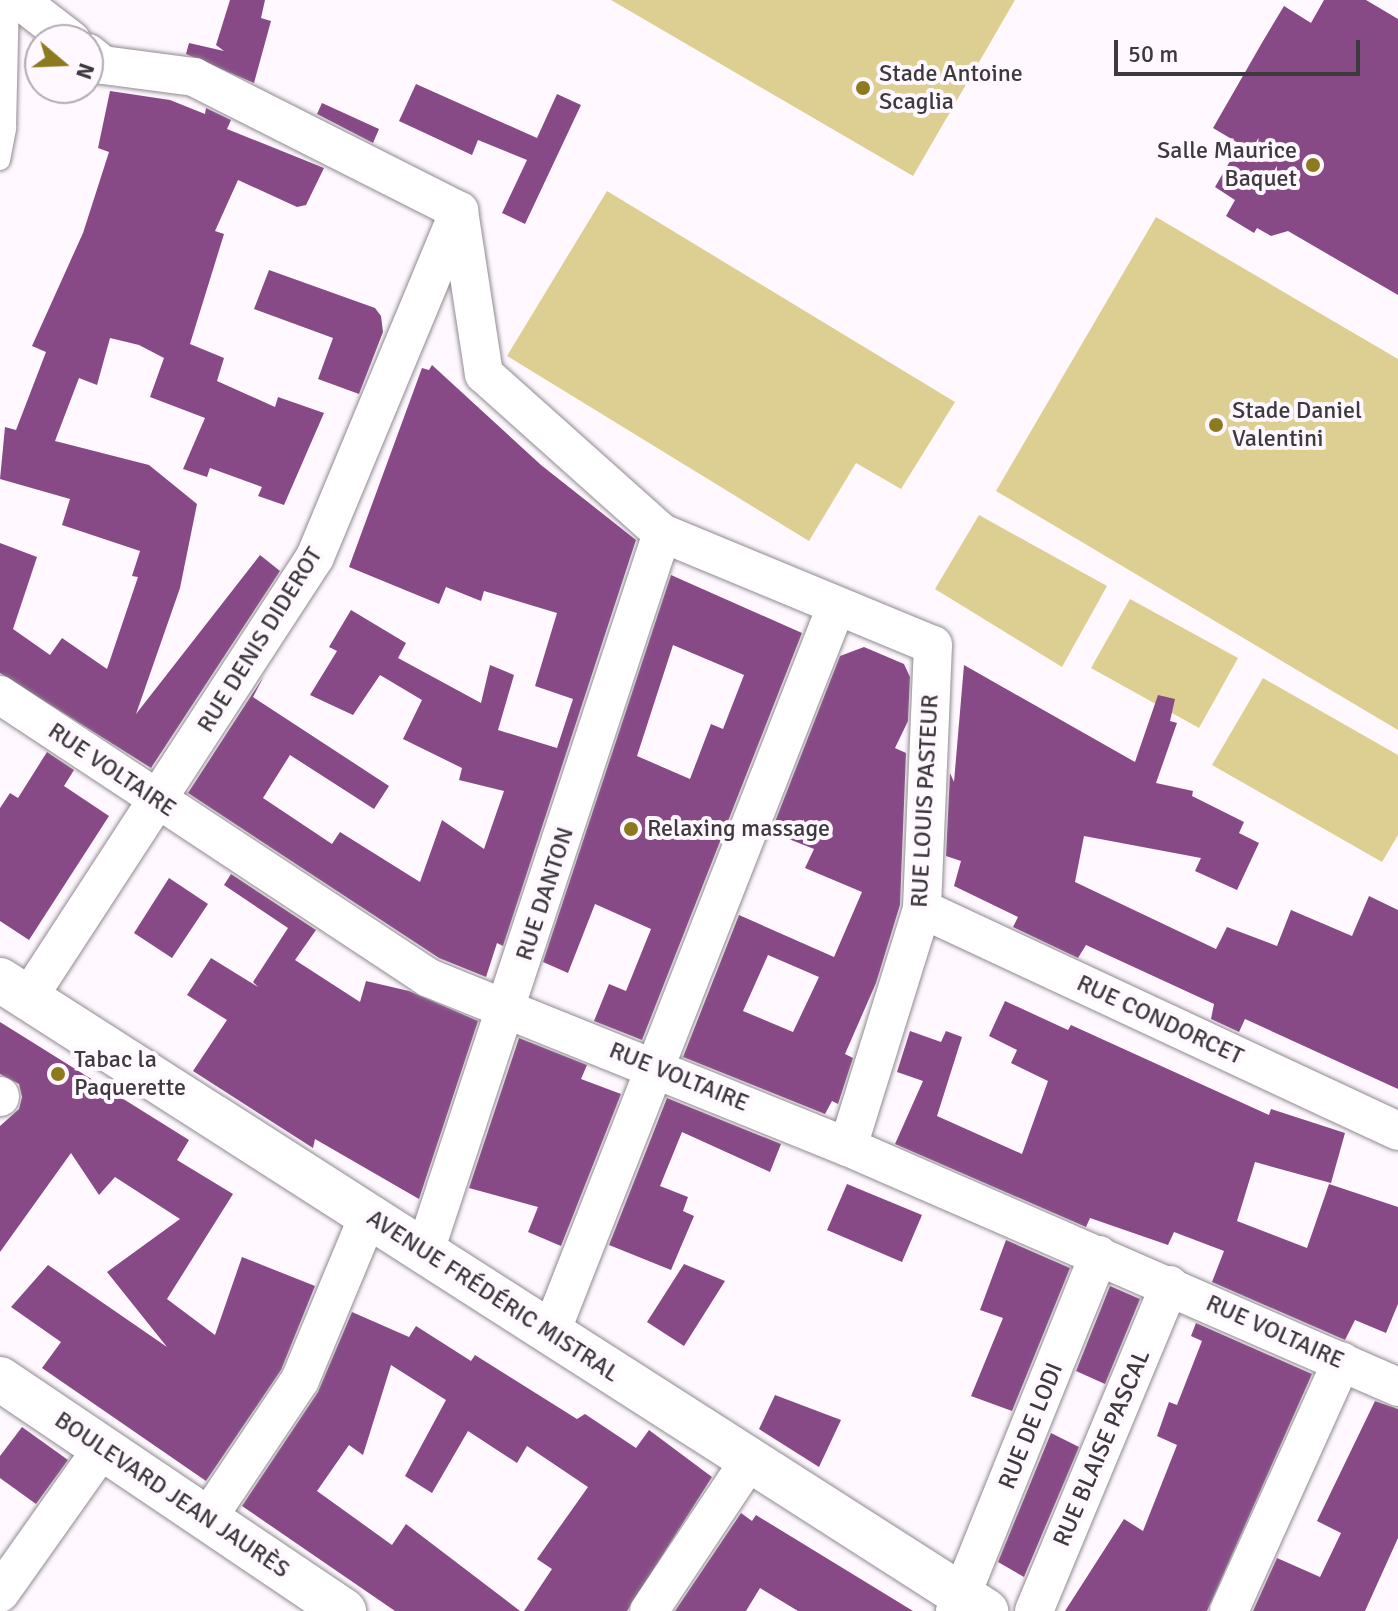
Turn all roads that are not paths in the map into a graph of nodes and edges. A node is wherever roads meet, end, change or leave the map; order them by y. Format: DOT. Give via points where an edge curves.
graph roads {
  1 [pos="9,0"];
  2 [pos="19,0"];
  3 [pos="50,24"];
  4 [pos="104,65"];
  5 [pos="0,160"];
  6 [pos="459,211"];
  7 [pos="662,533"];
  8 [pos="836,607"];
  9 [pos="0,695"];
  10 [pos="158,801"];
  11 [pos="922,909"];
  12 [pos="14,989"];
  13 [pos="507,1009"];
  14 [pos="654,1067"];
  15 [pos="1398,1131"];
  16 [pos="848,1147"];
  17 [pos="368,1217"];
  18 [pos="424,1254"];
  19 [pos="1099,1255"];
  20 [pos="1170,1285"];
  21 [pos="551,1332"];
  22 [pos="1342,1361"];
  23 [pos="0,1379"];
  24 [pos="1398,1387"];
  25 [pos="102,1449"];
  26 [pos="749,1461"];
  27 [pos="207,1519"];
  28 [pos="0,1593"];
  29 [pos="968,1606"];
  30 [pos="344,1611"];
  31 [pos="649,1611"];
  32 [pos="1034,1611"];
  33 [pos="1229,1611"];
  1 -- 5 [label="lane" via="6,128"];
  2 -- 3 [label="street"];
  4 -- 6 [label="street" via="194,77"];
  6 -- 7 [label="street" via="484,374"];
  6 -- 10 [label="street, RUE DENIS DIDEROT" via="315,557"];
  7 -- 8 [label="street"];
  7 -- 13 [label="street, RUE DANTON"];
  8 -- 11 [label="street, RUE LOUIS PASTEUR" via="933,645"];
  8 -- 14 [label="street"];
  9 -- 10 [label="street, RUE VOLTAIRE"];
  10 -- 12 [label="street, RUE DENIS DIDEROT"];
  10 -- 13 [label="street, RUE VOLTAIRE" via="429,978"];
  11 -- 15 [label="street, RUE CONDORCET"];
  11 -- 16 [label="street, RUE LOUIS PASTEUR"];
  12 -- 17 [label="main road, AVENUE FRÉDÉRIC MISTRAL"];
  13 -- 14 [label="street, RUE VOLTAIRE"];
  13 -- 18 [label="street, RUE DANTON"];
  14 -- 16 [label="street, RUE VOLTAIRE"];
  14 -- 21 [label="street"];
  16 -- 19 [label="street, RUE VOLTAIRE"];
  17 -- 18 [label="main road, AVENUE FRÉDÉRIC MISTRAL"];
  17 -- 27 [label="street" via="300,1380"];
  18 -- 21 [label="main road, AVENUE FRÉDÉRIC MISTRAL"];
  19 -- 20 [label="street, RUE VOLTAIRE"];
  19 -- 29 [label="street, RUE DE LODI"];
  20 -- 22 [label="street, RUE VOLTAIRE"];
  20 -- 32 [label="street, RUE BLAISE PASCAL"];
  21 -- 26 [label="main road, AVENUE FRÉDÉRIC MISTRAL"];
  22 -- 24 [label="street, RUE VOLTAIRE"];
  22 -- 33 [label="street"];
  23 -- 25 [label="main road, BOULEVARD JEAN JAURÈS"];
  25 -- 27 [label="main road, BOULEVARD JEAN JAURÈS"];
  25 -- 28 [label="street"];
  26 -- 29 [label="main road, AVENUE FRÉDÉRIC MISTRAL"];
  26 -- 31 [label="street"];
  27 -- 30 [label="main road, BOULEVARD JEAN JAURÈS"];
}
